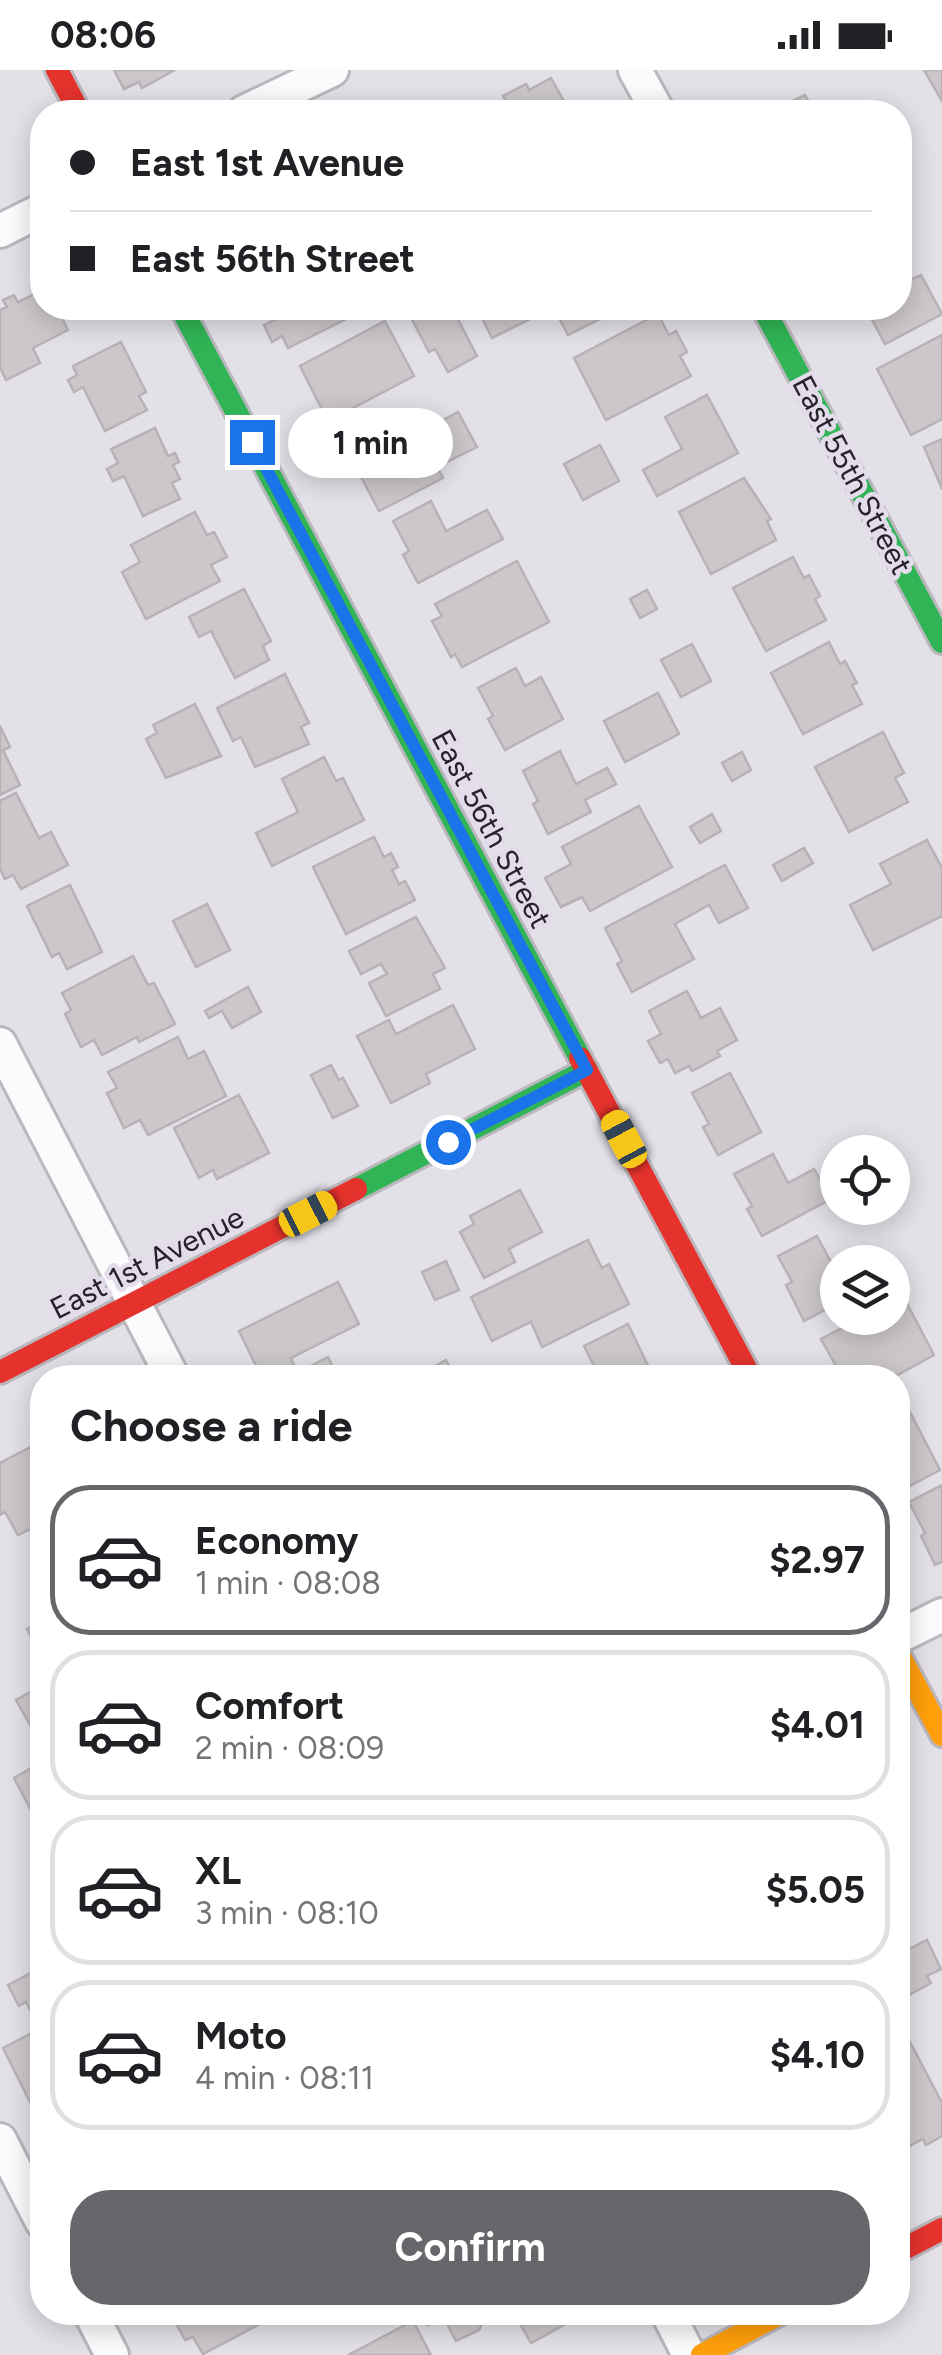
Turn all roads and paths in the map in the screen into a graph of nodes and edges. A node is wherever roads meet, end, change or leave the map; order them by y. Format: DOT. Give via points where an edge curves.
graph roads {
  1 [pos="57,70"];
  2 [pos="332,70"];
  3 [pos="635,70"];
  4 [pos="73,100"];
  5 [pos="269,100"];
  6 [pos="651,100"];
  7 [pos="30,216"];
  8 [pos="0,231"];
  9 [pos="188,320"];
  10 [pos="768,320"];
  11 [pos="942,642"];
  12 [pos="0,1044"];
  13 [pos="587,1070"];
  14 [pos="134,1303"];
  15 [pos="166,1365"];
  16 [pos="744,1365"];
  17 [pos="0,1372"];
  18 [pos="942,1615"];
  19 [pos="910,1631"];
  20 [pos="910,1676"];
  21 [pos="942,1736"];
  22 [pos="0,2140"];
  23 [pos="30,2199"];
  24 [pos="942,2229"];
  25 [pos="910,2246"];
  26 [pos="97,2325"];
  27 [pos="673,2325"];
  28 [pos="759,2325"];
  29 [pos="112,2355"];
  30 [pos="689,2355"];
  31 [pos="702,2355"];
  1 -- 4 [label="street"];
  2 -- 5 [label="street"];
  3 -- 6 [label="street"];
  7 -- 8 [label="street"];
  9 -- 13 [label="street, East 56th Street"];
  10 -- 11 [label="street, East 55th Street"];
  12 -- 14 [label="street"];
  13 -- 14 [label="street, East 1st Avenue"];
  13 -- 16 [label="street, East 56th Street"];
  14 -- 15 [label="street"];
  14 -- 17 [label="street, East 1st Avenue"];
  18 -- 19 [label="street"];
  20 -- 21 [label="street"];
  22 -- 23 [label="street"];
  24 -- 25 [label="street"];
  26 -- 29 [label="street"];
  27 -- 30 [label="street"];
  28 -- 31 [label="street"];
}
